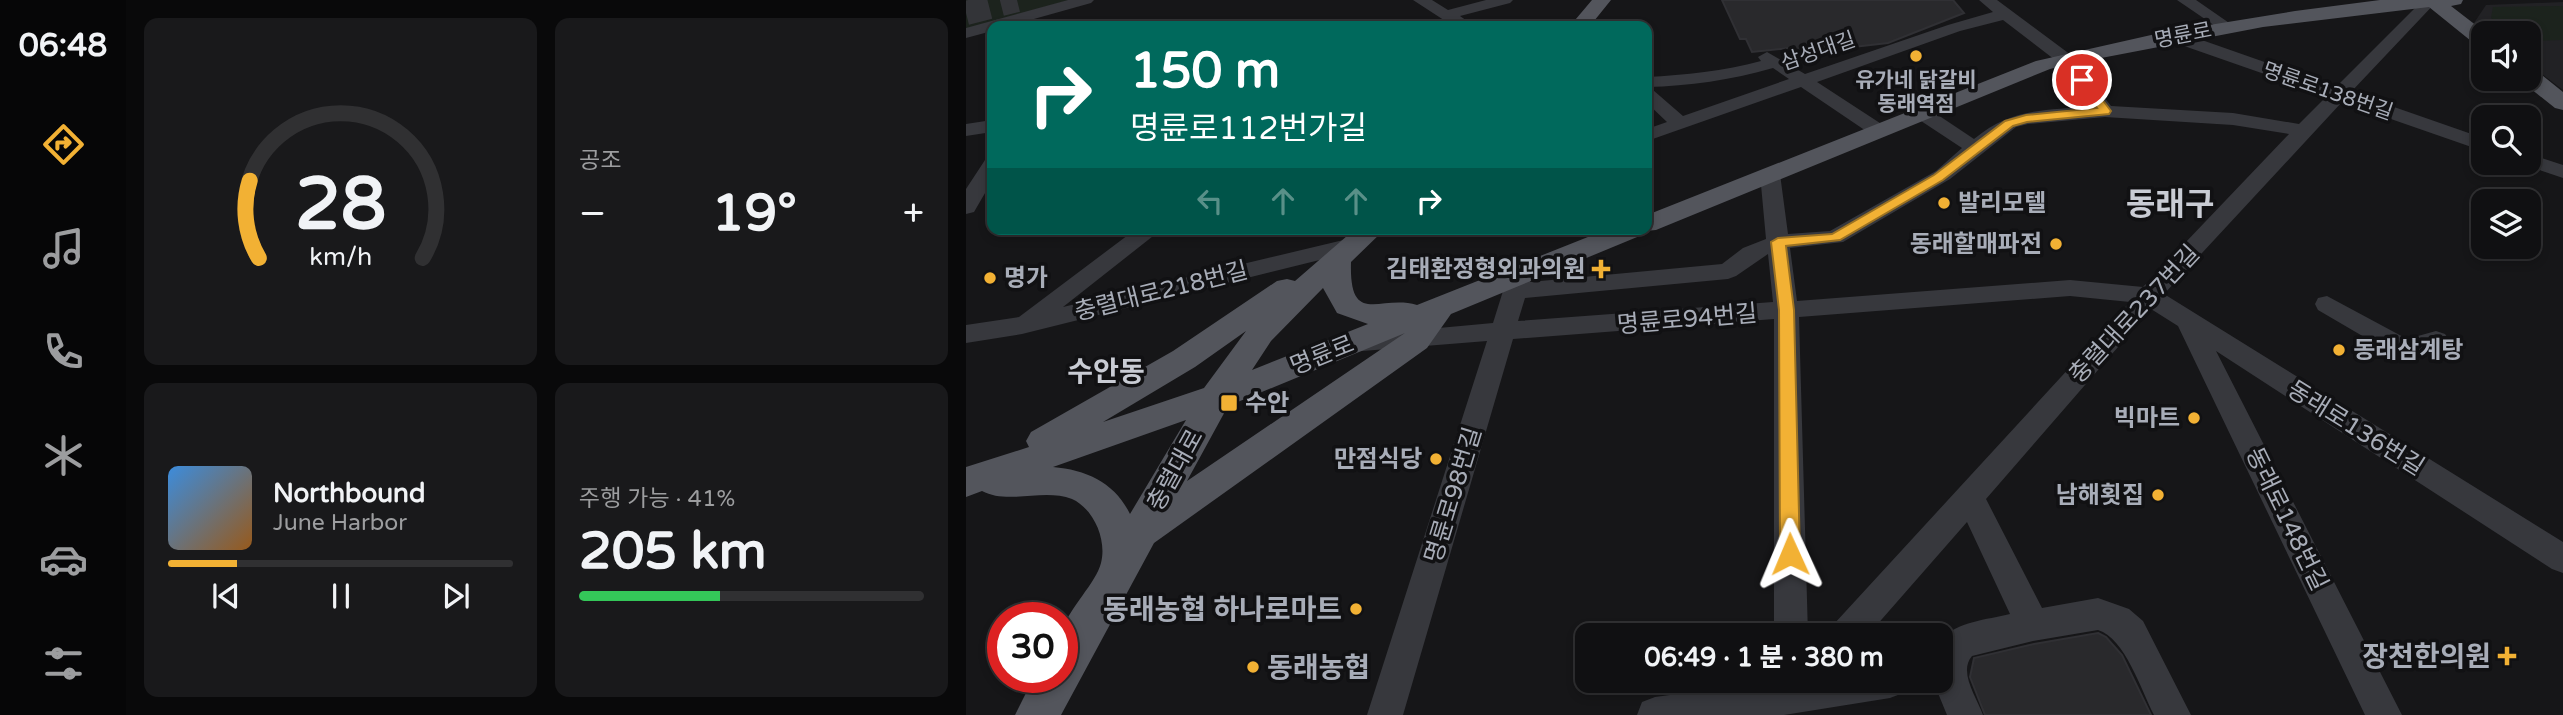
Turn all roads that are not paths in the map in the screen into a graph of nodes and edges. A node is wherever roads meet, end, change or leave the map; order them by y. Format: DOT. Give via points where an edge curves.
graph roads {
  1 [pos="1088,0"];
  2 [pos="1421,0"];
  3 [pos="1505,0"];
  4 [pos="1602,0"];
  5 [pos="1987,0"];
  6 [pos="2185,0"];
  7 [pos="2439,0"];
  8 [pos="2006,14"];
  9 [pos="1446,15"];
  10 [pos="1079,18"];
  11 [pos="1010,21"];
  12 [pos="1457,21"];
  13 [pos="1584,21"];
  14 [pos="987,27"];
  15 [pos="2227,27"];
  16 [pos="2471,30"];
  17 [pos="966,33"];
  18 [pos="2173,36"];
  19 [pos="2065,59"];
  20 [pos="1771,60"];
  21 [pos="1803,80"];
  22 [pos="1652,82"];
  23 [pos="2541,86"];
  24 [pos="2340,95"];
  25 [pos="1652,98"];
  26 [pos="2022,102"];
  27 [pos="2563,103"];
  28 [pos="2105,111"];
  29 [pos="1922,113"];
  30 [pos="2038,117"];
  31 [pos="1680,123"];
  32 [pos="987,128"];
  33 [pos="966,130"];
  34 [pos="1879,131"];
  35 [pos="2303,131"];
  36 [pos="1652,133"];
  37 [pos="2471,141"];
  38 [pos="1975,148"];
  39 [pos="2541,164"];
  40 [pos="987,172"];
  41 [pos="2563,172"];
  42 [pos="1770,174"];
  43 [pos="966,207"];
  44 [pos="1652,222"];
  45 [pos="1143,235"];
  46 [pos="1610,235"];
  47 [pos="1778,242"];
  48 [pos="1346,252"];
  49 [pos="1517,283"];
  50 [pos="2148,296"];
  51 [pos="1447,304"];
  52 [pos="2327,304"];
  53 [pos="1786,310"];
  54 [pos="2189,322"];
  55 [pos="1022,325"];
  56 [pos="966,334"];
  57 [pos="1502,334"];
  58 [pos="1416,340"];
  59 [pos="2436,340"];
  60 [pos="1350,343"];
  61 [pos="1216,397"];
  62 [pos="972,480"];
  63 [pos="1969,495"];
  64 [pos="1130,550"];
  65 [pos="2563,559"];
  66 [pos="1791,623"];
  67 [pos="1857,623"];
  68 [pos="2033,625"];
  69 [pos="1078,642"];
  70 [pos="1953,652"];
  71 [pos="1953,689"];
  72 [pos="1049,693"];
  73 [pos="1796,693"];
  74 [pos="1037,715"];
  75 [pos="1385,715"];
  76 [pos="1655,715"];
  77 [pos="1965,715"];
  78 [pos="2173,715"];
  79 [pos="2384,715"];
  1 -- 10 [label="street"];
  1 -- 11 [label="street"];
  2 -- 9 [label="street"];
  3 -- 9 [label="street"];
  4 -- 13 [label="main road"];
  5 -- 8 [label="street"];
  6 -- 15 [label="street"];
  7 -- 15 [label="main road, 명륜로" via="2347,8"];
  7 -- 16 [label="main road"];
  7 -- 24 [label="street, 충렬대로237번길"];
  8 -- 19 [label="street"];
  8 -- 21 [label="street, 삼성대길"];
  9 -- 12 [label="street"];
  14 -- 17 [label="street"];
  15 -- 18 [label="main road, 명륜로"];
  18 -- 19 [label="main road, 명륜로"];
  18 -- 24 [label="street, 명륜로138번길"];
  19 -- 28 [label="street"];
  19 -- 29 [label="main road, 명륜로"];
  20 -- 21 [label="street"];
  20 -- 22 [label="street" via="1716,76"];
  21 -- 31 [label="street, 삼성대길"];
  21 -- 34 [label="street"];
  23 -- 27 [label="main road"];
  24 -- 35 [label="street, 충렬대로237번길"];
  24 -- 37 [label="street, 명륜로138번길"];
  25 -- 31 [label="street"];
  26 -- 30 [label="street"];
  28 -- 30 [label="street"];
  28 -- 35 [label="street" via="2233,119"];
  29 -- 34 [label="main road, 명륜로"];
  29 -- 38 [label="street"];
  30 -- 38 [label="street" via="2009,123"];
  31 -- 36 [label="street, 삼성대길"];
  32 -- 33 [label="street"];
  34 -- 42 [label="main road, 명륜로"];
  35 -- 50 [label="street, 충렬대로237번길"];
  38 -- 47 [label="street" via="1938,177 1835,237"];
  39 -- 41 [label="street"];
  40 -- 43 [label="street"];
  42 -- 44 [label="main road, 명륜로"];
  42 -- 47 [label="street"];
  45 -- 55 [label="street"];
  46 -- 49 [label="main road, 명륜로"];
  47 -- 49 [label="street" via="1751,253 1728,271"];
  47 -- 53 [label="street"];
  48 -- 51 [label="main road" via="1337,291 1357,312 1390,315"];
  48 -- 55 [label="street, 충렬대로218번길"];
  48 -- 61 [label="main road, 충렬대로" via="1260,334"];
  48 -- 62 [label="main road" via="1184,359"];
  49 -- 51 [label="main road, 명륜로"];
  49 -- 57 [label="street, 명륜로98번길"];
  50 -- 53 [label="street, 명륜로94번길" via="2070,288"];
  50 -- 54 [label="street, 동래로136번길"];
  50 -- 63 [label="street, 충렬대로237번길"];
  51 -- 58 [label="main road"];
  51 -- 60 [label="main road, 명륜로"];
  52 -- 59 [label="street" via="2404,349"];
  53 -- 57 [label="street, 명륜로94번길"];
  53 -- 66 [label="street"];
  54 -- 65 [label="street, 동래로136번길"];
  54 -- 79 [label="street, 동래로148번길"];
  55 -- 56 [label="street, 충렬대로218번길"];
  57 -- 58 [label="street, 명륜로94번길"];
  57 -- 75 [label="street, 명륜로98번길"];
  58 -- 60 [label="street, 명륜로94번길"];
  58 -- 64 [label="main road"];
  60 -- 61 [label="main road, 명륜로"];
  61 -- 62 [label="main road, 명륜로"];
  61 -- 64 [label="main road, 충렬대로"];
  62 -- 64 [label="main road" via="1078,485 1098,498"];
  63 -- 67 [label="street, 충렬대로237번길"];
  63 -- 68 [label="street"];
  64 -- 69 [label="main road, 충렬대로"];
  68 -- 70 [label="street" via="1961,642"];
  68 -- 78 [label="street" via="2098,614 2117,620 2131,632"];
  71 -- 77 [label="street"];
  72 -- 74 [label="main road"];
  73 -- 76 [label="street"];
}
